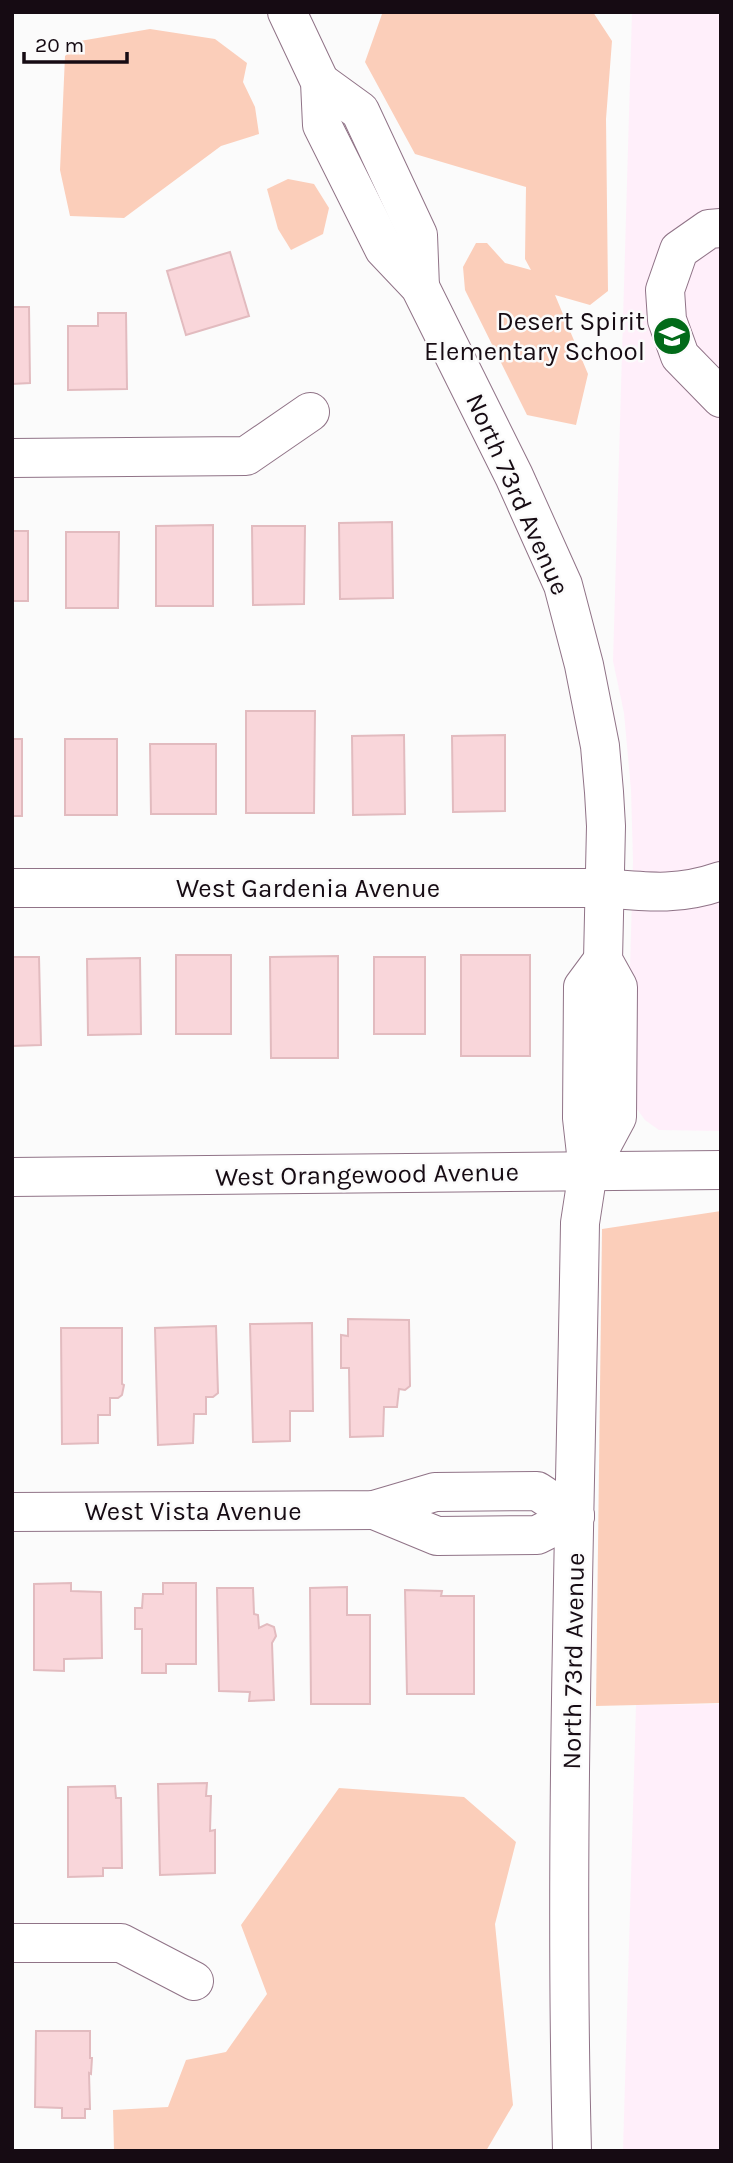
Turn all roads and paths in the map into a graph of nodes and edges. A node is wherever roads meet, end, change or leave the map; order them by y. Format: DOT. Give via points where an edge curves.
graph roads {
  1 [pos="287,12"];
  2 [pos="721,228"];
  3 [pos="721,398"];
  4 [pos="310,412"];
  5 [pos="12,458"];
  6 [pos="721,881"];
  7 [pos="12,888"];
  8 [pos="603,888"];
  9 [pos="721,1170"];
  10 [pos="588,1171"];
  11 [pos="12,1177"];
  12 [pos="12,1512"];
  13 [pos="575,1516"];
  14 [pos="12,1943"];
  15 [pos="194,1982"];
  16 [pos="572,2151"];
  1 -- 8 [label="street, North 73rd Avenue" via="320,82 322,125 384,249 420,287 563,585 600,746 606,826"];
  2 -- 3 [label="street" via="709,229 679,250 665,290 667,320 680,356"];
  4 -- 5 [label="street" via="246,456"];
  6 -- 8 [label="street, West Gardenia Avenue" via="660,893"];
  7 -- 8 [label="street, West Gardenia Avenue"];
  8 -- 10 [label="street, North 73rd Avenue" via="603,960 583,987 582,1105"];
  9 -- 10 [label="street, West Orangewood Avenue"];
  10 -- 11 [label="street, West Orangewood Avenue"];
  10 -- 13 [label="street, North 73rd Avenue" via="580,1223"];
  12 -- 13 [label="street, West Vista Avenue" via="374,1510 435,1492 537,1491"];
  13 -- 16 [label="street, North 73rd Avenue" via="568,2005"];
  14 -- 15 [label="street" via="121,1943"];
}
